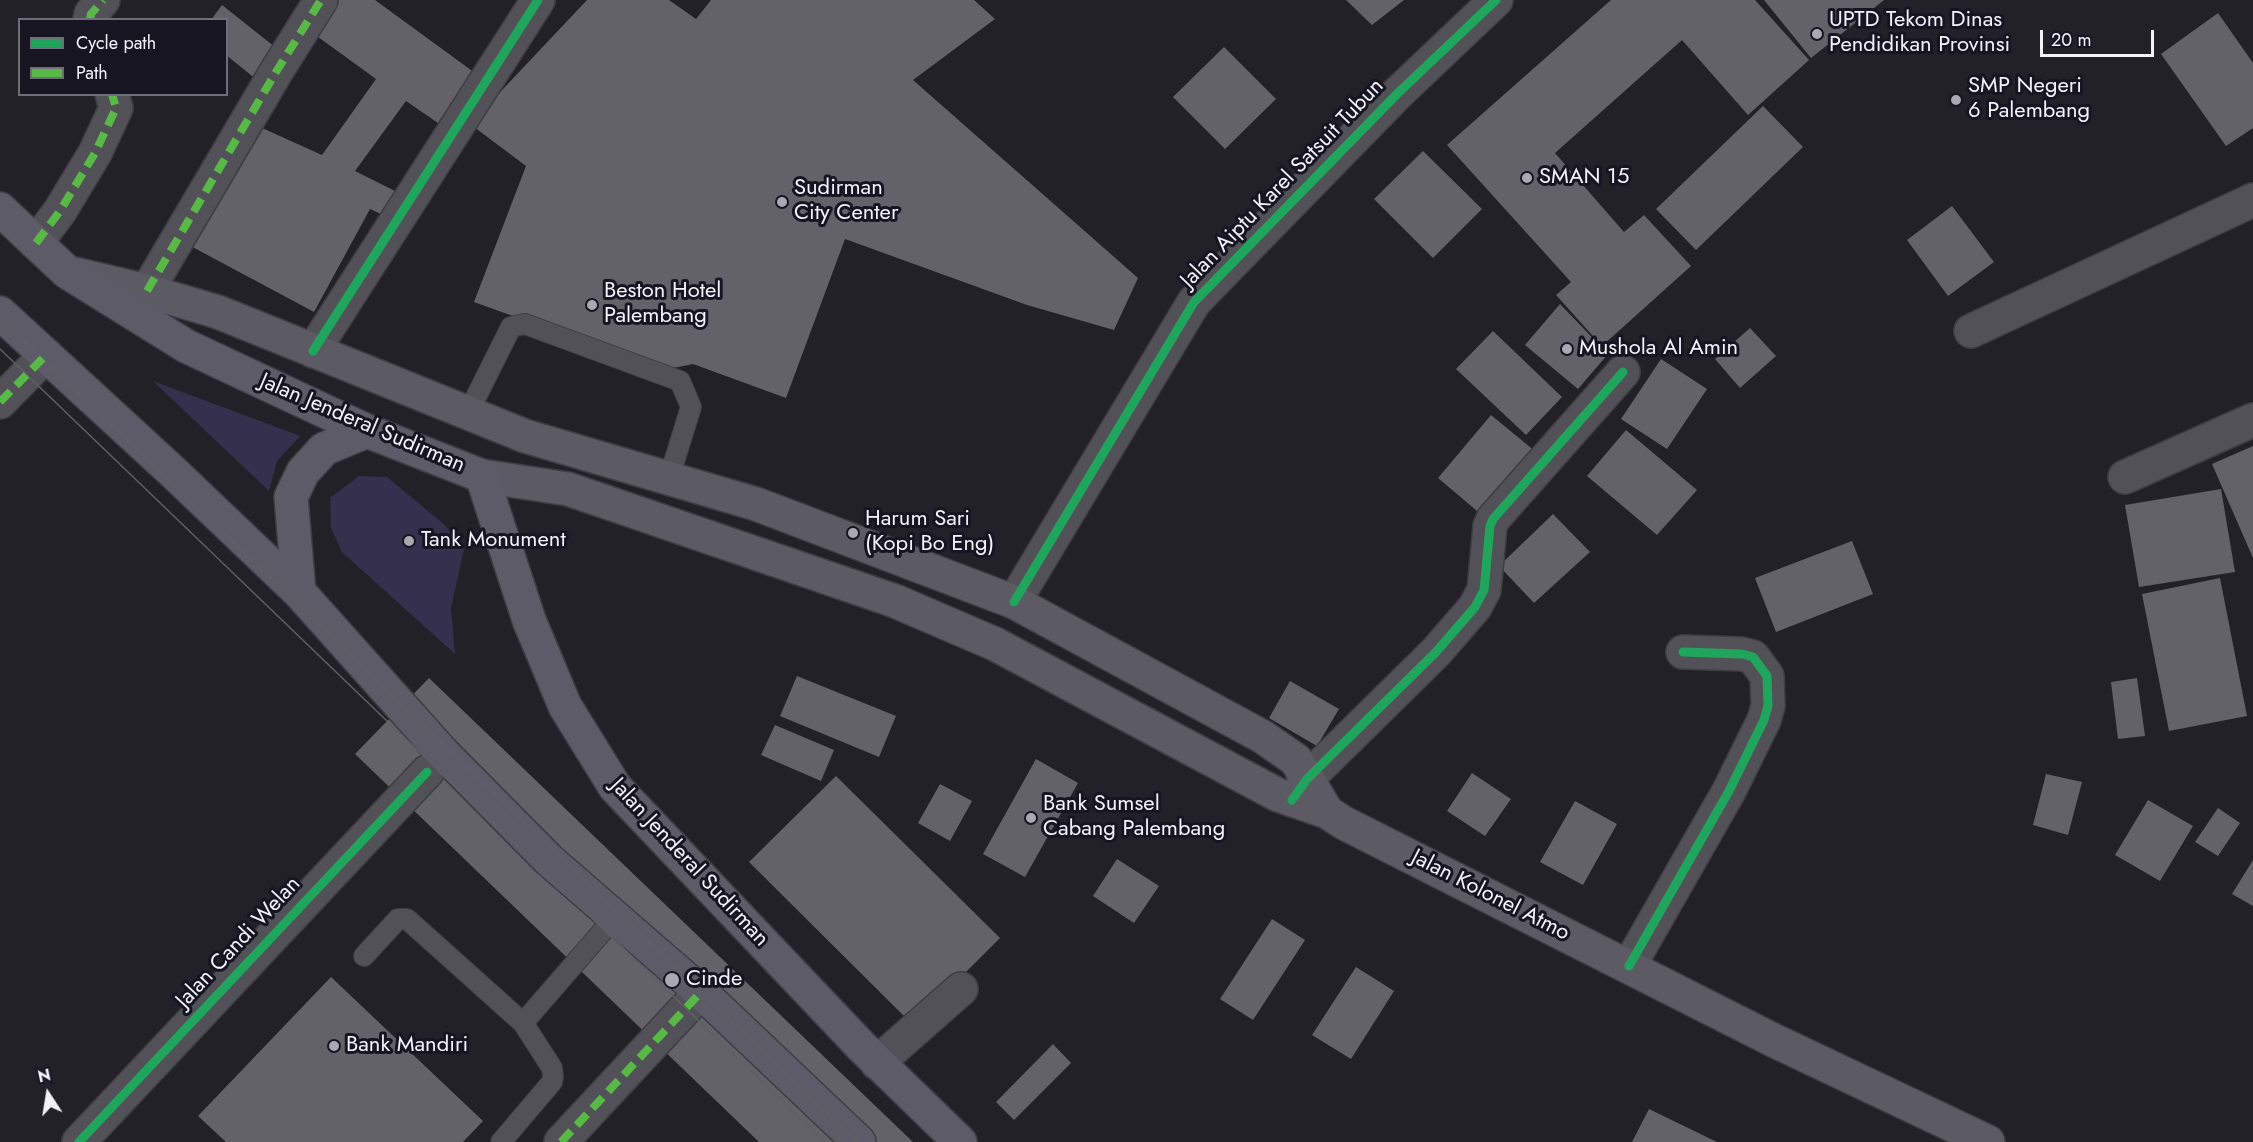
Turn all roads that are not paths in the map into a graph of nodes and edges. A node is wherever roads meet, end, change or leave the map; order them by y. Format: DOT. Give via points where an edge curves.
graph roads {
  1 [pos="103,0"];
  2 [pos="321,0"];
  3 [pos="538,0"];
  4 [pos="1496,0"];
  5 [pos="90,18"];
  6 [pos="113,96"];
  7 [pos="2253,200"];
  8 [pos="0,208"];
  9 [pos="36,243"];
  10 [pos="67,272"];
  11 [pos="147,291"];
  12 [pos="0,313"];
  13 [pos="1971,331"];
  14 [pos="313,351"];
  15 [pos="46,355"];
  16 [pos="1623,372"];
  17 [pos="0,402"];
  18 [pos="468,413"];
  19 [pos="2253,420"];
  20 [pos="367,431"];
  21 [pos="482,476"];
  22 [pos="2125,477"];
  23 [pos="669,478"];
  24 [pos="299,592"];
  25 [pos="1014,602"];
  26 [pos="1683,652"];
  27 [pos="427,772"];
  28 [pos="1300,789"];
  29 [pos="615,916"];
  30 [pos="364,956"];
  31 [pos="1629,966"];
  32 [pos="961,989"];
  33 [pos="700,992"];
  34 [pos="524,1023"];
  35 [pos="877,1063"];
  36 [pos="79,1142"];
  37 [pos="501,1142"];
  38 [pos="561,1142"];
  39 [pos="860,1142"];
  40 [pos="960,1142"];
  41 [pos="1988,1142"];
  1 -- 5 [label="street"];
  2 -- 11 [label="street"];
  3 -- 14 [label="street"];
  4 -- 25 [label="street, Jalan Aiptu Karel Satsuit Tubun" via="1397,94 1194,302"];
  6 -- 9 [label="street" via="116,108 95,153"];
  7 -- 13 [label="street"];
  8 -- 9 [label="highway, Jalan Jenderal Sudirman"];
  9 -- 10 [label="highway, Jalan Jenderal Sudirman"];
  10 -- 11 [label="main road"];
  10 -- 20 [label="highway, Jalan Jenderal Sudirman" via="186,346"];
  11 -- 14 [label="main road" via="218,312"];
  12 -- 15 [label="highway"];
  14 -- 18 [label="main road"];
  15 -- 17 [label="street"];
  15 -- 24 [label="highway"];
  16 -- 28 [label="street" via="1493,519 1484,590 1475,608"];
  18 -- 23 [label="main road" via="525,436"];
  18 -- 23 [label="lane" via="511,327 525,324 680,381 691,407"];
  19 -- 22 [label="street"];
  20 -- 21 [label="highway, Jalan Jenderal Sudirman"];
  20 -- 24 [label="highway" via="324,449 303,472 291,497"];
  21 -- 28 [label="main road, Jalan Kolonel Atmo" via="568,489 895,601 995,645 1278,795"];
  21 -- 35 [label="highway, Jalan Jenderal Sudirman" via="529,620 565,706 615,787"];
  23 -- 25 [label="main road" via="756,504"];
  24 -- 29 [label="highway" via="444,754 549,860"];
  25 -- 28 [label="main road" via="1263,737 1296,760"];
  26 -- 31 [label="street" via="1753,657 1767,676 1768,705 1729,791"];
  27 -- 36 [label="street, Jalan Candi Welan"];
  28 -- 31 [label="main road, Jalan Kolonel Atmo" via="1344,823"];
  29 -- 33 [label="highway"];
  29 -- 34 [label="lane"];
  30 -- 34 [label="lane" via="398,919 407,920"];
  31 -- 41 [label="main road, Jalan Kolonel Atmo" via="1773,1040"];
  32 -- 35 [label="street"];
  33 -- 38 [label="street"];
  33 -- 39 [label="highway"];
  34 -- 37 [label="lane" via="552,1068 553,1077"];
  35 -- 40 [label="highway, Jalan Jenderal Sudirman"];
}
